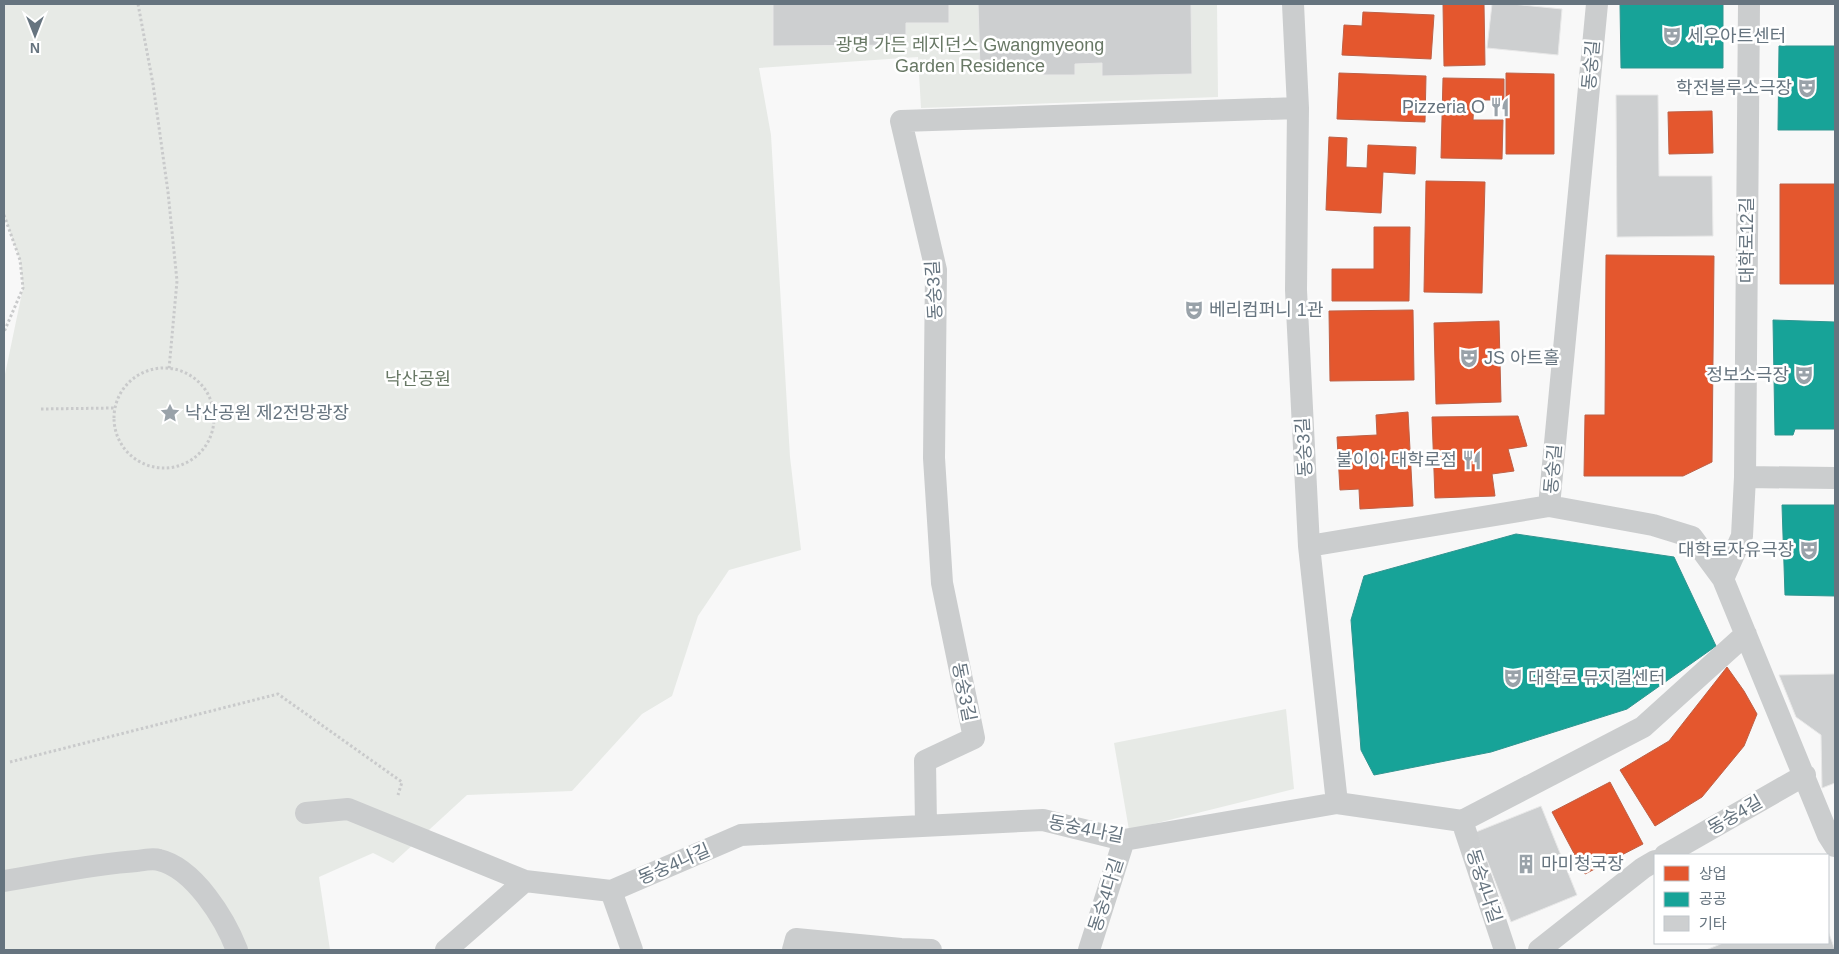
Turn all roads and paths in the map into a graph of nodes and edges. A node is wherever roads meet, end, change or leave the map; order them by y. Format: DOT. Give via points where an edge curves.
graph roads {
  1 [pos="138,4"];
  2 [pos="1293,4"];
  3 [pos="1597,4"];
  4 [pos="1749,4"];
  5 [pos="1298,108"];
  6 [pos="4,215"];
  7 [pos="4,332"];
  8 [pos="169,369"];
  9 [pos="114,408"];
  10 [pos="41,409"];
  11 [pos="1746,477"];
  12 [pos="1835,478"];
  13 [pos="1549,506"];
  14 [pos="1309,546"];
  15 [pos="1723,579"];
  16 [pos="1746,634"];
  17 [pos="10,762"];
  18 [pos="1804,775"];
  19 [pos="1338,803"];
  20 [pos="306,813"];
  21 [pos="1462,821"];
  22 [pos="926,825"];
  23 [pos="390,827"];
  24 [pos="1124,840"];
  25 [pos="1835,846"];
  26 [pos="1667,854"];
  27 [pos="1654,862"];
  28 [pos="4,881"];
  29 [pos="525,881"];
  30 [pos="611,891"];
  31 [pos="237,950"];
  32 [pos="446,950"];
  33 [pos="632,950"];
  34 [pos="793,950"];
  35 [pos="931,950"];
  36 [pos="1089,950"];
  37 [pos="1505,950"];
  38 [pos="1539,950"];
  1 -- 8 [label="path" via="168,192 176,281"];
  2 -- 5 [label="lane, 동숭3길"];
  3 -- 13 [label="lane, 동숭길"];
  4 -- 11 [label="lane, 대학로12길"];
  5 -- 14 [label="lane, 동숭3길" via="1296,290"];
  5 -- 22 [label="lane, 동숭3길" via="901,121 936,270 934,458 942,583 974,738 925,761"];
  6 -- 7 [label="path" via="20,260 22,288"];
  8 -- 9 [label="path" via="160,367 131,380 120,392"];
  8 -- 9 [label="path" via="192,376 211,401 212,433 205,447 192,460 177,467 160,469 129,455 119,442 113,425"];
  9 -- 10 [label="path"];
  11 -- 12 [label="lane"];
  11 -- 15 [label="lane, 대학로12길" via="1742,536"];
  13 -- 14 [label="lane"];
  13 -- 15 [label="lane, 동숭길" via="1653,525 1692,537"];
  14 -- 19 [label="lane, 동숭3길"];
  15 -- 16 [label="lane, 동숭길"];
  16 -- 18 [label="lane, 동숭길"];
  16 -- 21 [label="lane" via="1643,727"];
  17 -- 23 [label="path" via="278,694 402,782"];
  18 -- 25 [label="lane, 동숭길"];
  18 -- 26 [label="lane, 동숭4길"];
  19 -- 21 [label="lane, 동숭4나길"];
  19 -- 24 [label="lane, 동숭4나길"];
  20 -- 23 [label="lane, 동숭4나길" via="348,808"];
  21 -- 37 [label="lane, 동숭4나길"];
  22 -- 24 [label="lane, 동숭4나길" via="1043,820"];
  22 -- 30 [label="lane, 동숭4나길" via="741,835"];
  23 -- 29 [label="lane, 동숭4나길"];
  24 -- 36 [label="lane, 동숭4다길"];
  27 -- 38 [label="lane"];
  28 -- 31 [label="lane" via="159,859 185,872 210,899"];
  29 -- 30 [label="lane, 동숭4나길"];
  29 -- 32 [label="lane"];
  30 -- 33 [label="lane"];
  34 -- 35 [label="lane" via="796,939"];
}
